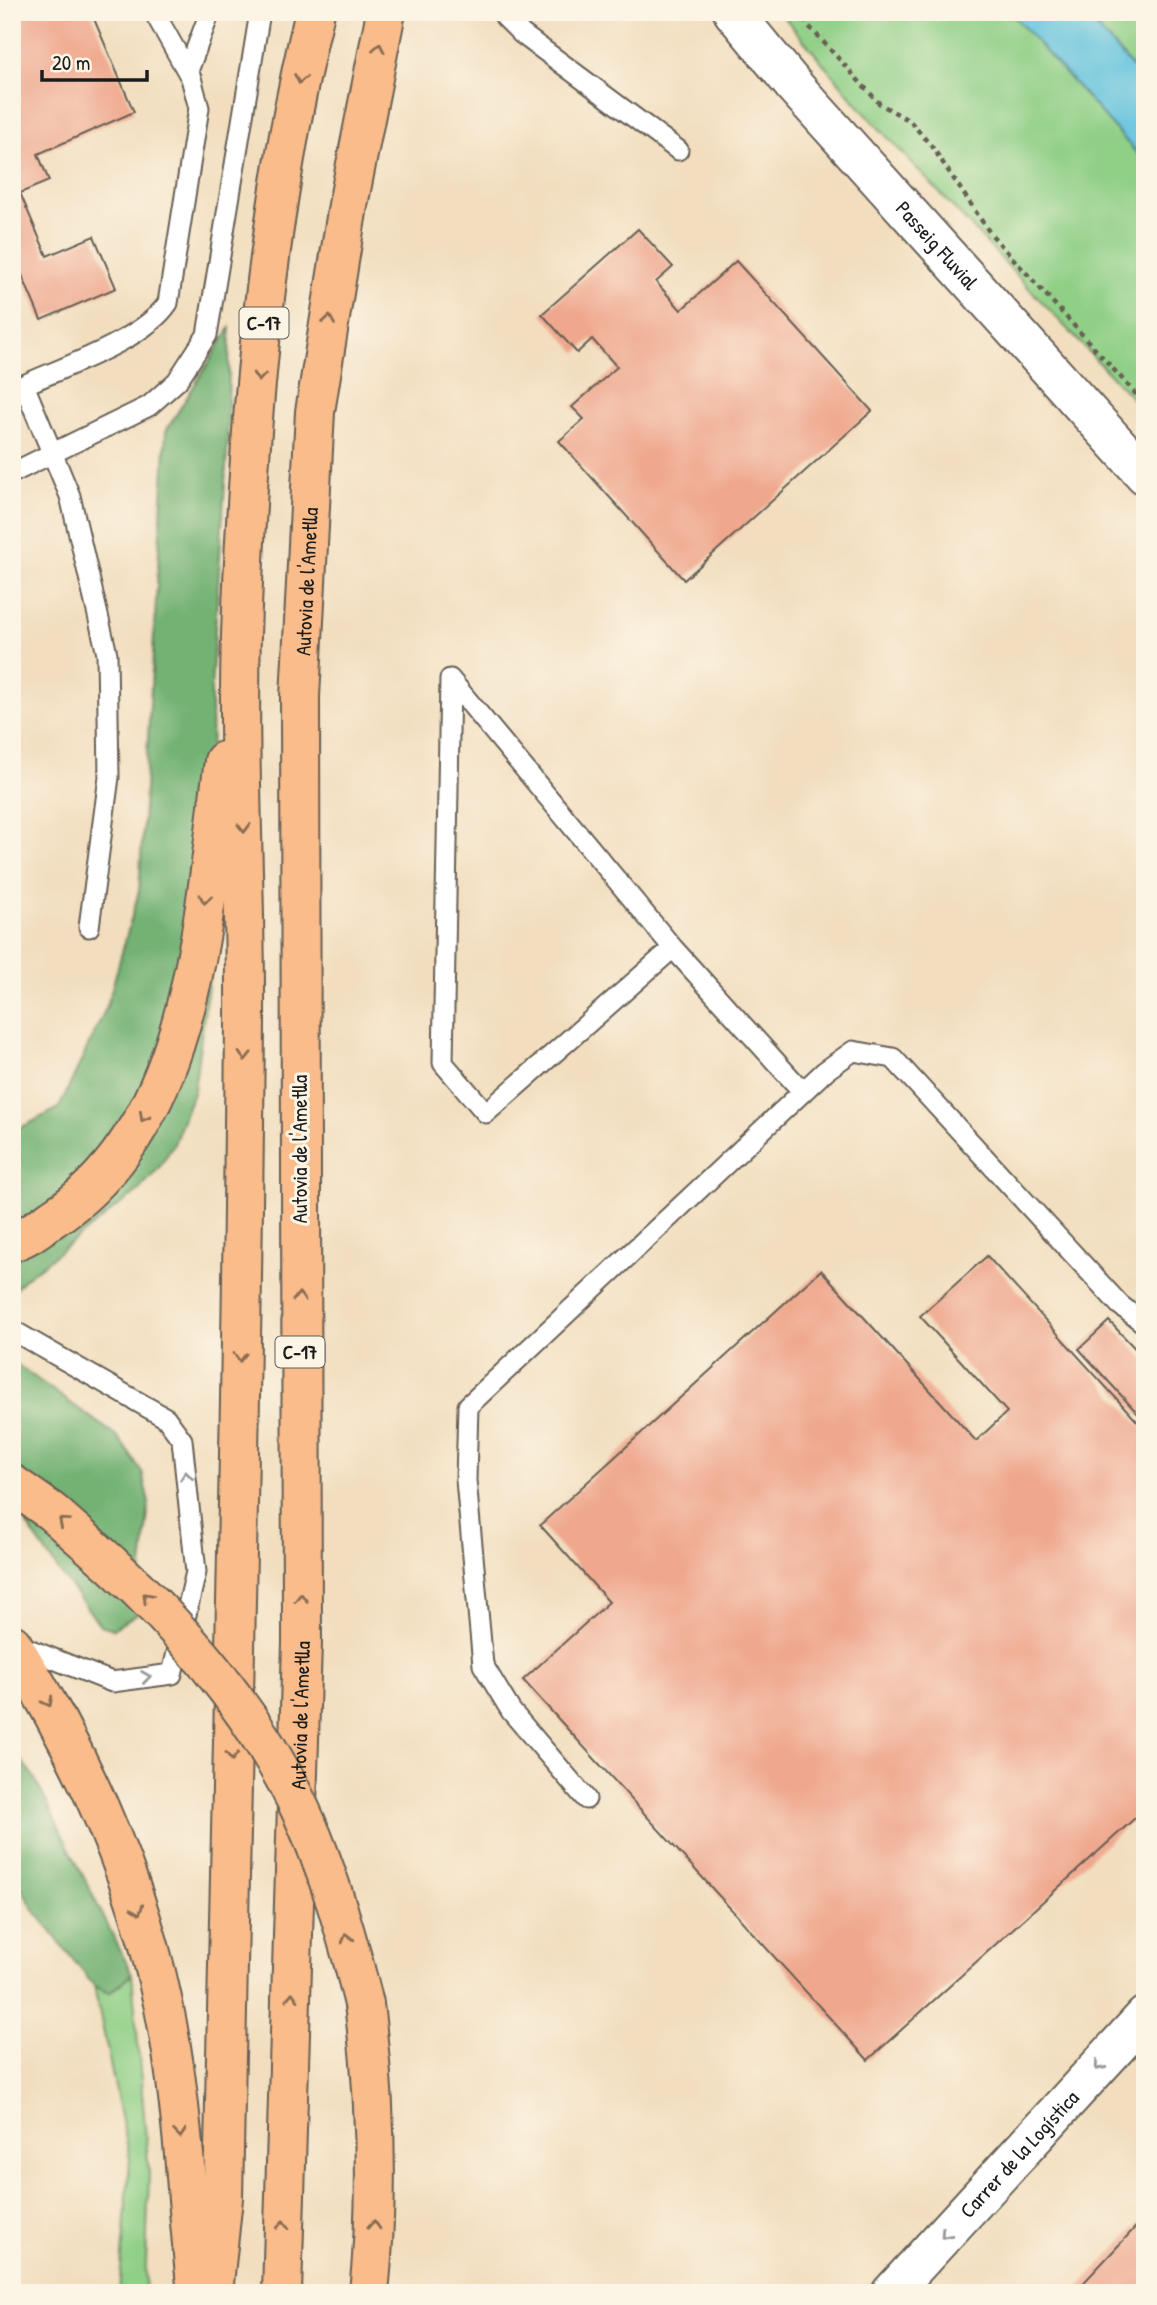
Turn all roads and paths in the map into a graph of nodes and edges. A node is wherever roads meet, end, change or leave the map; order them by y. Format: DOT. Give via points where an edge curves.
graph roads {
  1 [pos="153,12"];
  2 [pos="210,12"];
  3 [pos="260,12"];
  4 [pos="315,12"];
  5 [pos="386,12"];
  6 [pos="506,12"];
  7 [pos="733,12"];
  8 [pos="796,12"];
  9 [pos="187,71"];
  10 [pos="678,150"];
  11 [pos="18,388"];
  12 [pos="1145,404"];
  13 [pos="52,454"];
  14 [pos="12,473"];
  15 [pos="1145,475"];
  16 [pos="241,638"];
  17 [pos="89,927"];
  18 [pos="673,948"];
  19 [pos="803,1092"];
  20 [pos="12,1242"];
  21 [pos="1145,1324"];
  22 [pos="12,1330"];
  23 [pos="12,1484"];
  24 [pos="12,1643"];
  25 [pos="586,1798"];
  26 [pos="1145,2016"];
  27 [pos="197,2293"];
  28 [pos="213,2293"];
  29 [pos="282,2293"];
  30 [pos="369,2293"];
  31 [pos="891,2293"];
  1 -- 9 [label="lane"];
  2 -- 9 [label="lane"];
  3 -- 13 [label="lane" via="207,335 177,381 149,406"];
  4 -- 16 [label="highway, C-17, one-way" via="300,76 264,316"];
  29 -- 5 [label="highway, Autovia de l'Ametlla / C-17, one-way" via="302,1643 300,697 316,412 348,205"];
  6 -- 10 [label="lane" via="505,17 522,34"];
  7 -- 15 [label="street, Passeig Fluvial"];
  8 -- 12 [label="path" via="880,104 910,121 990,233"];
  9 -- 11 [label="lane" via="199,108 168,303 159,317 137,333"];
  11 -- 13 [label="lane"];
  13 -- 14 [label="lane"];
  13 -- 17 [label="lane" via="70,496 107,654 109,776"];
  16 -- 20 [label="highway, one-way" via="202,916 186,1003 162,1083 116,1163 82,1199"];
  16 -- 28 [label="highway, C-17, one-way" via="245,1021 238,1450 223,2198"];
  18 -- 18 [label="lane" via="620,883 450,679 443,1063 486,1113"];
  18 -- 19 [label="lane"];
  19 -- 21 [label="lane" via="853,1051 893,1058 1120,1305"];
  19 -- 25 [label="lane" via="468,1406 466,1480 483,1665 511,1711"];
  24 -- 22 [label="lane, one-way" via="112,1682 172,1674 196,1572 182,1440 166,1418"];
  30 -- 23 [label="highway, one-way, bridge" via="375,2090 364,2004 348,1939 311,1833 256,1732 194,1649 146,1595 52,1512"];
  24 -- 27 [label="highway, one-way" via="73,1750 111,1832 144,1929 163,2005"];
  26 -- 31 [label="street, Carrer de la Logística, one-way"];
}
